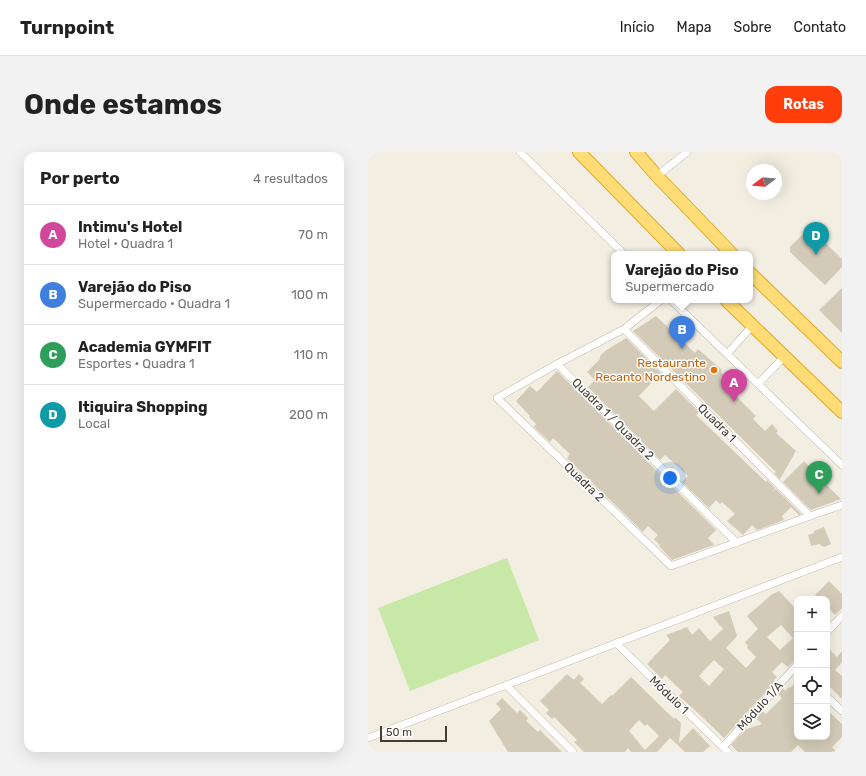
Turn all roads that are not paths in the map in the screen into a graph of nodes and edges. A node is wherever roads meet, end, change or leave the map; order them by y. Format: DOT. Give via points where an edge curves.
graph roads {
  1 [pos="520,152"];
  2 [pos="579,152"];
  3 [pos="636,152"];
  4 [pos="687,152"];
  5 [pos="657,176"];
  6 [pos="621,251"];
  7 [pos="676,251"];
  8 [pos="729,251"];
  9 [pos="753,276"];
  10 [pos="657,303"];
  11 [pos="674,303"];
  12 [pos="729,303"];
  13 [pos="753,325"];
  14 [pos="624,329"];
  15 [pos="727,354"];
  16 [pos="785,356"];
  17 [pos="842,362"];
  18 [pos="557,364"];
  19 [pos="758,384"];
  20 [pos="842,412"];
  21 [pos="842,465"];
  22 [pos="842,505"];
  23 [pos="810,516"];
  24 [pos="737,543"];
  25 [pos="841,558"];
  26 [pos="842,616"];
  27 [pos="830,629"];
  28 [pos="616,643"];
  29 [pos="794,668"];
  30 [pos="506,685"];
  31 [pos="830,700"];
  32 [pos="842,711"];
  33 [pos="368,738"];
  34 [pos="723,746"];
  35 [pos="573,752"];
  36 [pos="728,752"];
  1 -- 6 [label="street"];
  2 -- 7 [label="highway"];
  3 -- 5 [label="highway"];
  4 -- 5 [label="street"];
  5 -- 8 [label="highway"];
  9 -- 17 [label="highway"];
  10 -- 14 [label="street"];
  11 -- 15 [label="street"];
  12 -- 13 [label="highway"];
  13 -- 15 [label="street"];
  13 -- 16 [label="highway"];
  14 -- 18 [label="street"];
  14 -- 23 [label="street, Quadra 1"];
  15 -- 19 [label="street"];
  16 -- 19 [label="street"];
  16 -- 20 [label="highway"];
  18 -- 24 [label="street, Quadra 1 / Quadra 2"];
  18 -- 24 [label="street, Quadra 2" via="497,398 671,566"];
  19 -- 21 [label="street"];
  22 -- 23 [label="street"];
  23 -- 24 [label="street"];
  25 -- 28 [label="street"];
  26 -- 27 [label="street"];
  28 -- 30 [label="street"];
  28 -- 34 [label="street, Módulo 1"];
  29 -- 34 [label="street, Módulo 1/A"];
  30 -- 33 [label="street"];
  30 -- 35 [label="street"];
  31 -- 32 [label="street"];
  34 -- 36 [label="street, Módulo 1"];
}
